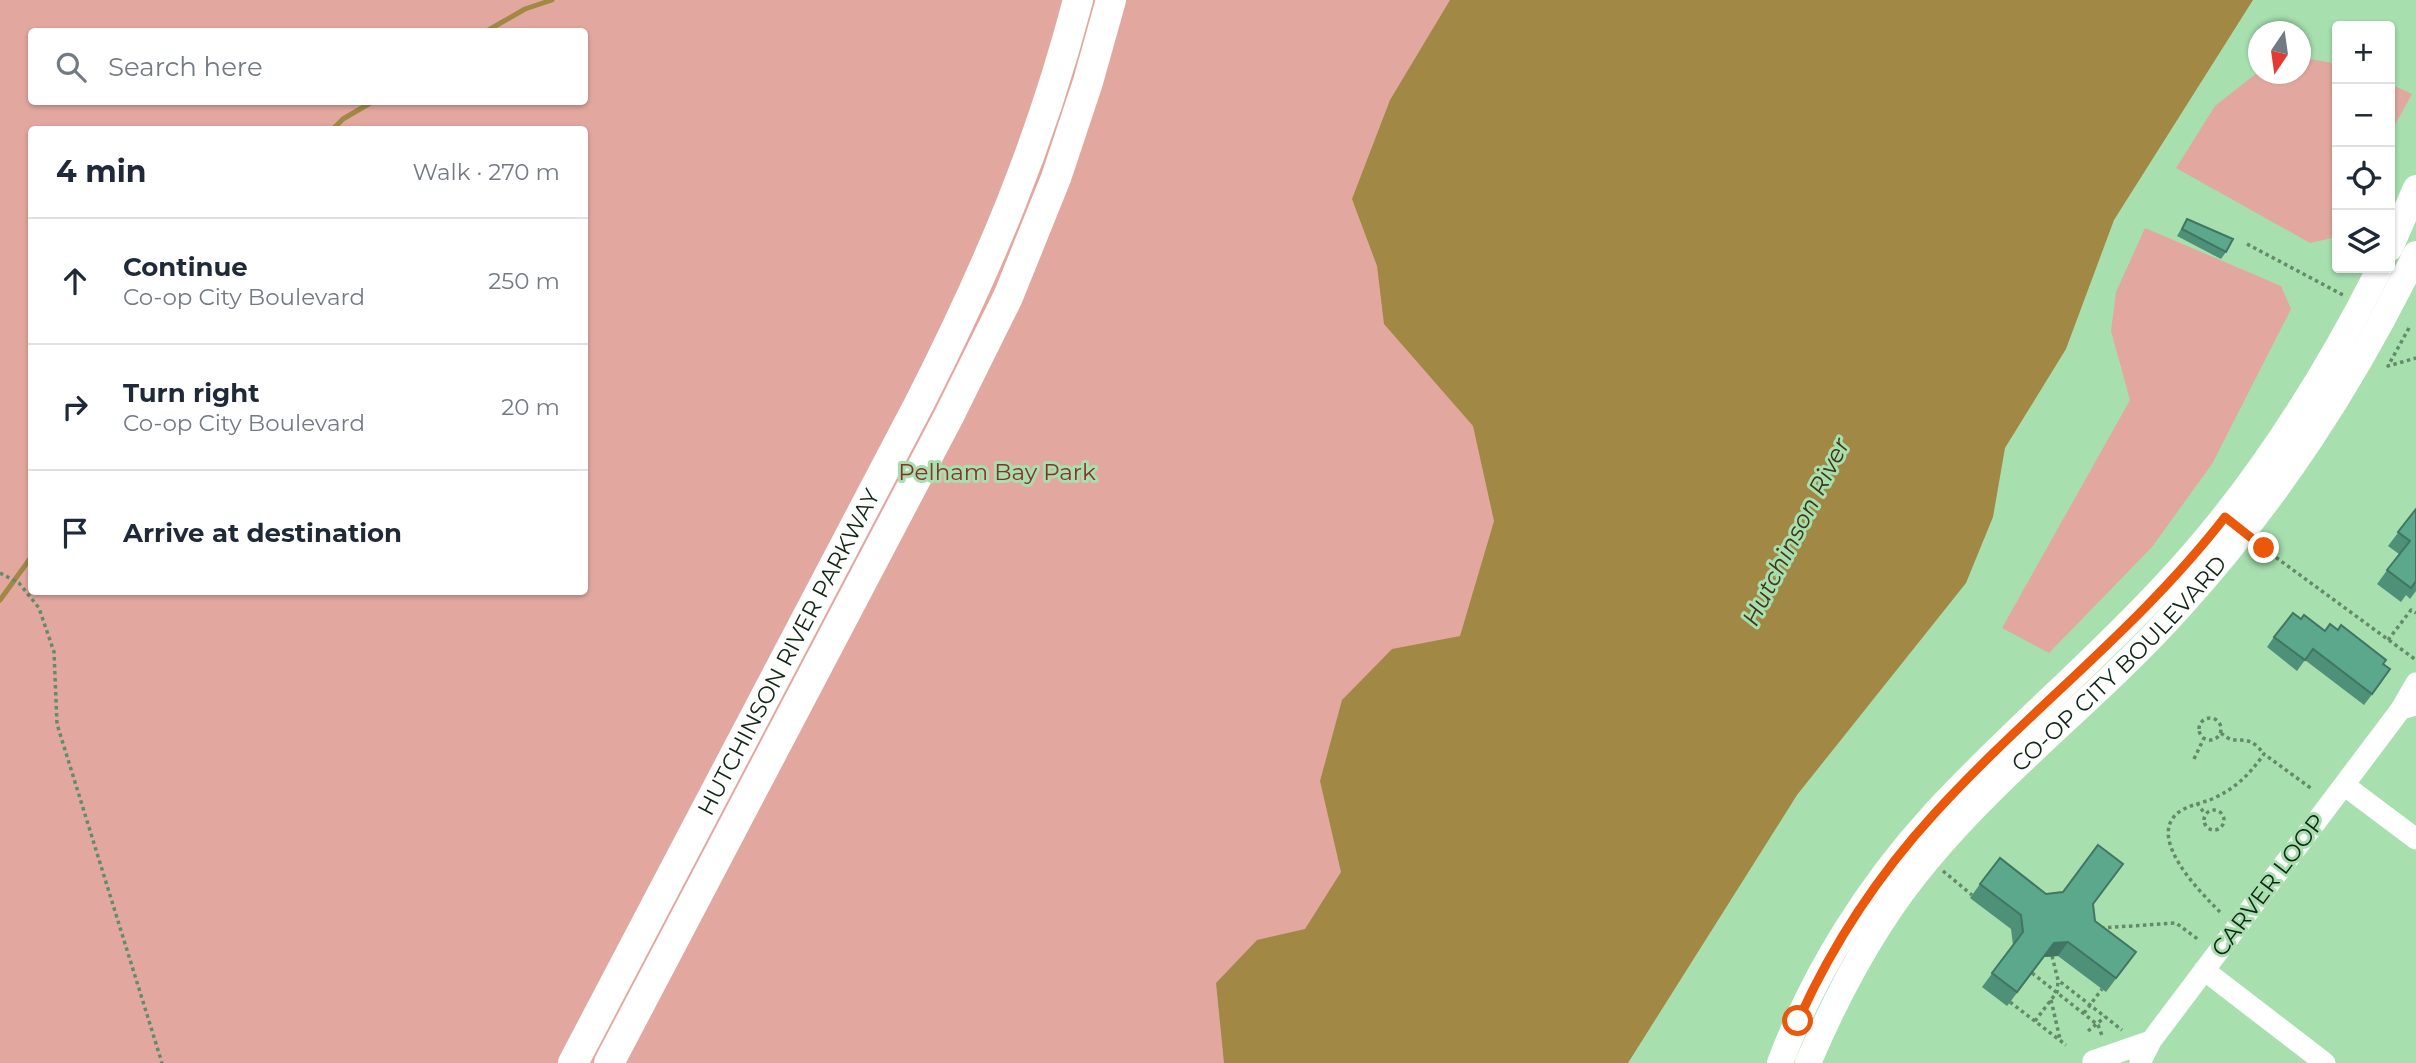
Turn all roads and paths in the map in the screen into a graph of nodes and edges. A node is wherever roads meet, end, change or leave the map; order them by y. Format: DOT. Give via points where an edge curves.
graph roads {
  1 [pos="1078,0"];
  2 [pos="1111,0"];
  3 [pos="2416,188"];
  4 [pos="2395,236"];
  5 [pos="2247,244"];
  6 [pos="2416,254"];
  7 [pos="2377,273"];
  8 [pos="2340,294"];
  9 [pos="2409,328"];
  10 [pos="2416,358"];
  11 [pos="2238,527"];
  12 [pos="0,573"];
  13 [pos="28,594"];
  14 [pos="29,595"];
  15 [pos="2416,613"];
  16 [pos="2388,640"];
  17 [pos="2416,660"];
  18 [pos="2416,683"];
  19 [pos="2409,707"];
  20 [pos="2221,733"];
  21 [pos="2204,738"];
  22 [pos="2264,754"];
  23 [pos="2194,759"];
  24 [pos="2344,785"];
  25 [pos="2312,789"];
  26 [pos="2211,799"];
  27 [pos="2197,803"];
  28 [pos="2216,809"];
  29 [pos="2205,814"];
  30 [pos="2416,839"];
  31 [pos="1928,859"];
  32 [pos="1972,895"];
  33 [pos="2220,912"];
  34 [pos="2098,929"];
  35 [pos="2199,940"];
  36 [pos="2052,956"];
  37 [pos="2204,970"];
  38 [pos="2032,972"];
  39 [pos="2058,981"];
  40 [pos="2102,989"];
  41 [pos="2057,992"];
  42 [pos="2075,993"];
  43 [pos="2051,1000"];
  44 [pos="2069,1001"];
  45 [pos="2010,1002"];
  46 [pos="2090,1005"];
  47 [pos="2084,1013"];
  48 [pos="2105,1017"];
  49 [pos="2035,1021"];
  50 [pos="2098,1025"];
  51 [pos="2088,1031"];
  52 [pos="2126,1034"];
  53 [pos="2103,1038"];
  54 [pos="2061,1041"];
  55 [pos="2151,1041"];
  56 [pos="2066,1045"];
  57 [pos="2093,1062"];
  58 [pos="162,1063"];
  59 [pos="573,1063"];
  60 [pos="609,1063"];
  61 [pos="1780,1063"];
  62 [pos="1808,1063"];
  63 [pos="2140,1063"];
  64 [pos="2325,1063"];
  1 -- 59 [label="highway, HUTCHINSON RIVER PARKWAY" via="1032,153 967,308"];
  2 -- 60 [label="highway, HUTCHINSON RIVER PARKWAY" via="1056,178 1008,297"];
  3 -- 4 [label="main road"];
  5 -- 8 [label="path"];
  6 -- 11 [label="main road, CO-OP CITY BOULEVARD" via="2353,376 2280,485"];
  7 -- 11 [label="main road, CO-OP CITY BOULEVARD"];
  9 -- 10 [label="path" via="2388,366"];
  11 -- 16 [label="path"];
  11 -- 31 [label="main road, CO-OP CITY BOULEVARD" via="2186,600"];
  11 -- 61 [label="main road, CO-OP CITY BOULEVARD" via="1966,781 1899,856 1834,950"];
  12 -- 13 [label="path" via="19,583"];
  14 -- 58 [label="path" via="39,608 54,652 57,724"];
  15 -- 16 [label="path" via="2411,610"];
  16 -- 17 [label="path"];
  18 -- 19 [label="street, CARVER LOOP"];
  19 -- 24 [label="street, CARVER LOOP"];
  20 -- 21 [label="path" via="2214,740"];
  20 -- 21 [label="path" via="2217,719 2205,718 2199,728"];
  20 -- 22 [label="path" via="2227,739 2256,743"];
  21 -- 23 [label="path"];
  22 -- 25 [label="path"];
  22 -- 26 [label="path" via="2245,779"];
  24 -- 30 [label="street"];
  24 -- 37 [label="street, CARVER LOOP"];
  26 -- 27 [label="path"];
  26 -- 28 [label="path"];
  27 -- 29 [label="path"];
  27 -- 33 [label="path" via="2179,811 2171,821 2168,844"];
  28 -- 29 [label="path"];
  28 -- 29 [label="path" via="2224,820 2219,829 2206,827"];
  31 -- 32 [label="path"];
  31 -- 62 [label="main road, CO-OP CITY BOULEVARD" via="1873,935"];
  34 -- 35 [label="path" via="2176,923"];
  36 -- 39 [label="path"];
  37 -- 55 [label="street"];
  37 -- 64 [label="street, CARVER LOOP"];
  38 -- 41 [label="path"];
  39 -- 41 [label="path"];
  39 -- 42 [label="path"];
  40 -- 46 [label="path"];
  41 -- 43 [label="path"];
  41 -- 44 [label="path"];
  42 -- 44 [label="path"];
  42 -- 46 [label="path"];
  43 -- 49 [label="path"];
  43 -- 54 [label="path"];
  44 -- 47 [label="path"];
  45 -- 49 [label="path"];
  46 -- 47 [label="path"];
  46 -- 48 [label="path"];
  47 -- 50 [label="path"];
  48 -- 50 [label="path"];
  48 -- 52 [label="path"];
  49 -- 54 [label="path"];
  50 -- 51 [label="path"];
  50 -- 53 [label="path"];
  54 -- 56 [label="path"];
  55 -- 57 [label="street"];
  55 -- 63 [label="street"];
}
